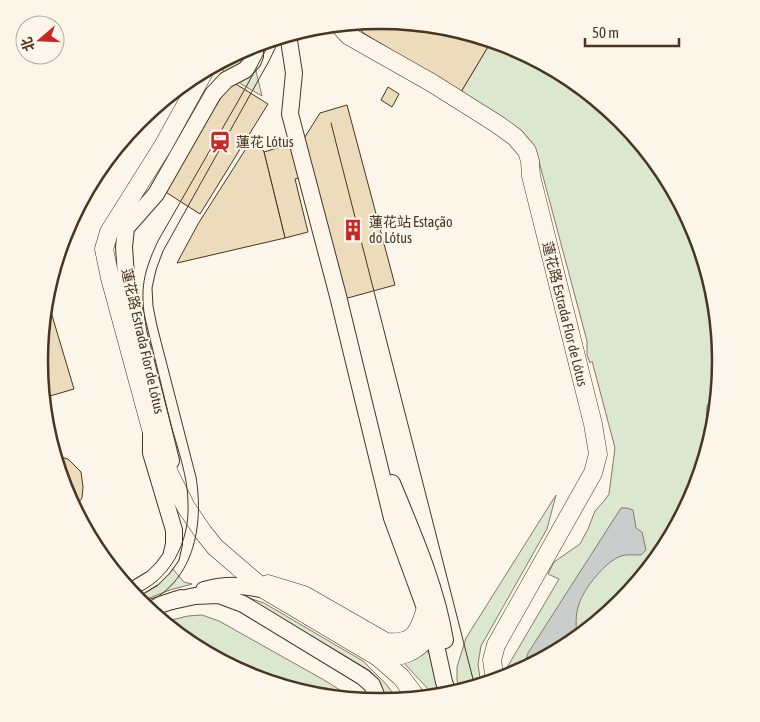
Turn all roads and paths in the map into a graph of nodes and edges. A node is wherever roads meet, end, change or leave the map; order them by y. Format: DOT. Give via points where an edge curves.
graph roads {
  1 [pos="344,31"];
  2 [pos="289,42"];
  3 [pos="255,53"];
  4 [pos="198,83"];
  5 [pos="151,429"];
  6 [pos="375,445"];
  7 [pos="168,473"];
  8 [pos="259,585"];
  9 [pos="138,588"];
  10 [pos="172,601"];
  11 [pos="156,606"];
  12 [pos="429,619"];
  13 [pos="378,656"];
  14 [pos="494,673"];
  15 [pos="453,685"];
  16 [pos="446,687"];
  17 [pos="412,692"];
  18 [pos="375,693"];
  1 -- 14 [label="main road, 蓮花路 Estrada Flor de Lótus" via="497,124 520,141 527,151 593,424 598,454 593,473 496,645 492,660"];
  2 -- 6 [label="main road" via="294,73 290,114"];
  3 -- 7 [label="main road, 蓮花路 Estrada Flor de Lótus" via="245,70 226,80 213,94 156,194 126,228 126,276 171,462"];
  4 -- 5 [label="main road, 蓮花路 Estrada Flor de Lótus" via="109,232 104,249"];
  5 -- 7 [label="main road, 蓮花路 Estrada Flor de Lótus" via="162,450"];
  5 -- 9 [label="main road" via="151,454 174,530 174,544 171,557 158,573"];
  6 -- 12 [label="main road" via="392,518"];
  6 -- 15 [label="main road" via="410,528 435,600 443,626"];
  7 -- 8 [label="main road, 蓮花路 Estrada Flor de Lótus" via="198,526 215,547"];
  8 -- 10 [label="main road" via="228,584"];
  8 -- 12 [label="main road" via="280,587 304,595 386,642 401,642 412,637"];
  8 -- 13 [label="main road, 蓮花路 Estrada Flor de Lótus"];
  10 -- 11 [label="main road"];
  10 -- 18 [label="main road" via="219,595 243,604 363,677"];
  12 -- 13 [label="main road" via="424,641 410,653"];
  12 -- 16 [label="main road"];
  13 -- 17 [label="main road, 蓮花路 Estrada Flor de Lótus"];
}
